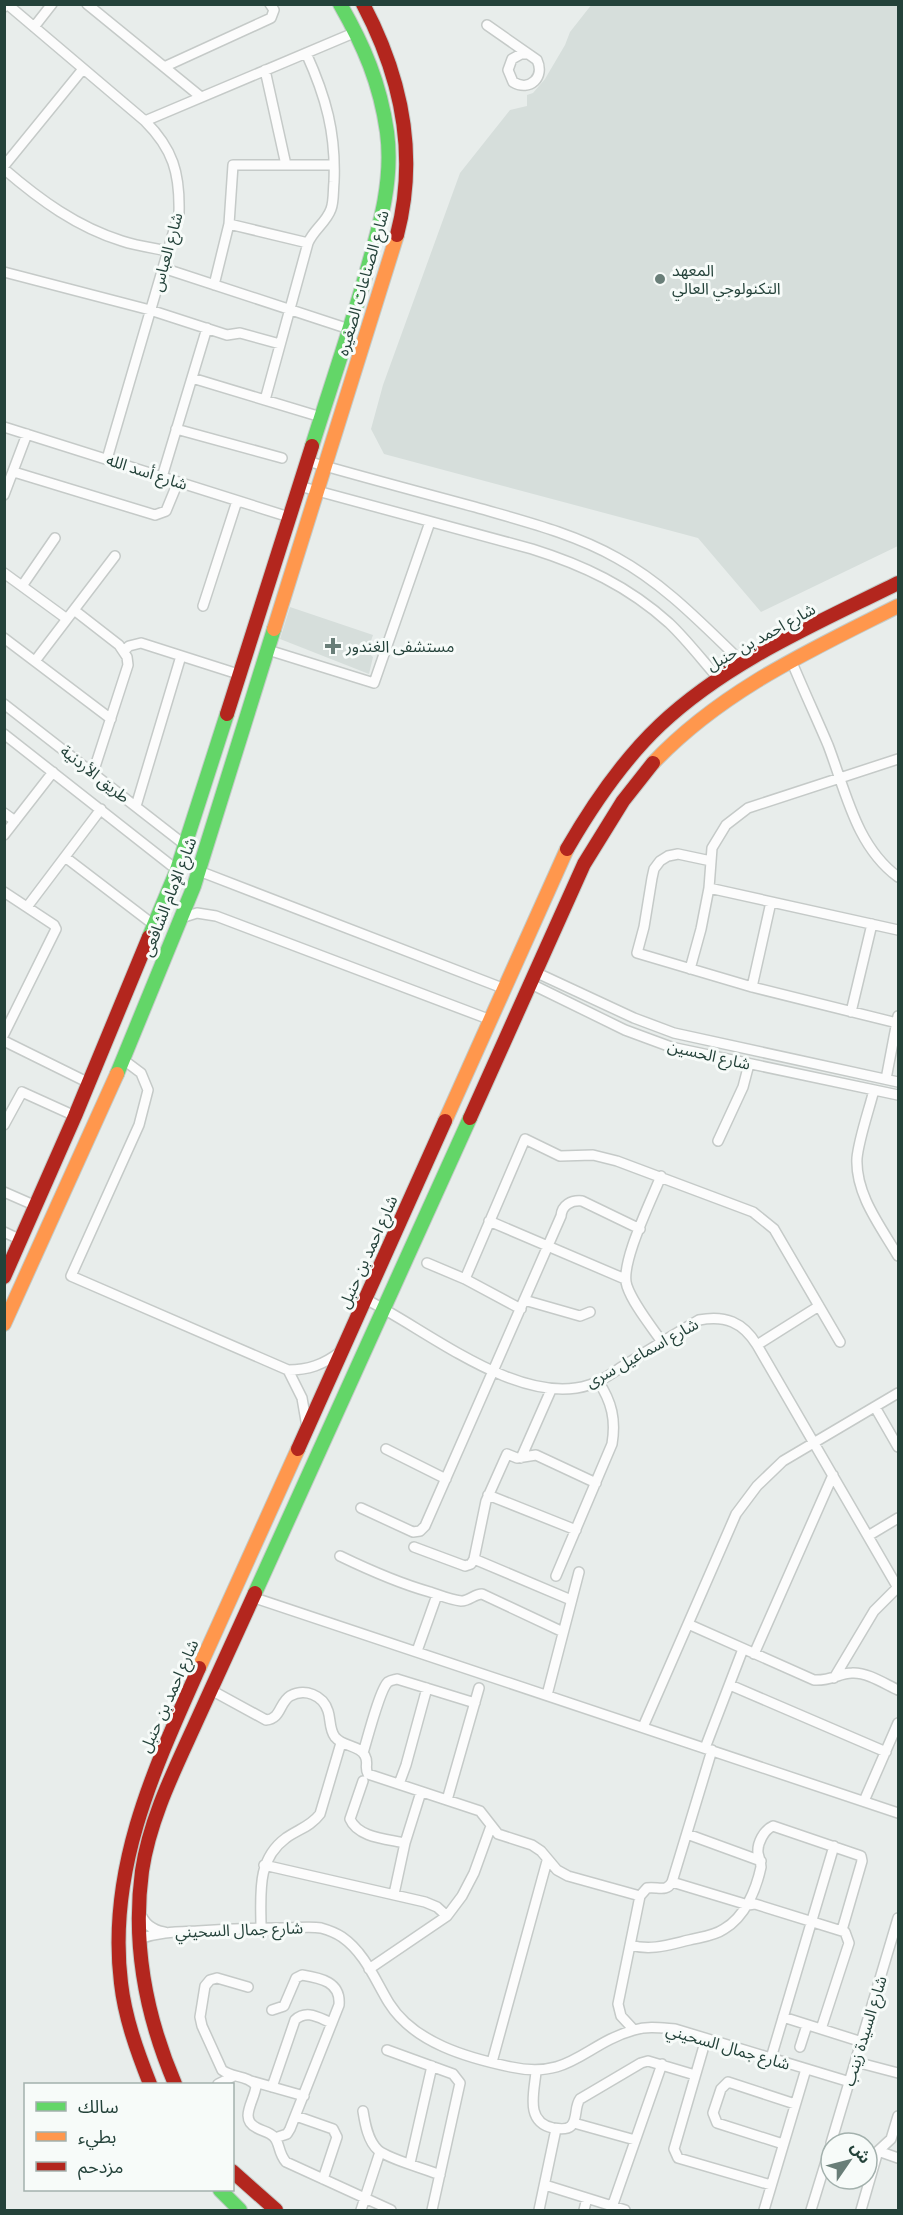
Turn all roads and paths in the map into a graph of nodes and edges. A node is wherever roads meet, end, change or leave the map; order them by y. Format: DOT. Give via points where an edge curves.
graph roads {
  1 [pos="52,4"];
  2 [pos="87,4"];
  3 [pos="270,4"];
  4 [pos="340,4"];
  5 [pos="363,4"];
  6 [pos="6,6"];
  7 [pos="487,25"];
  8 [pos="34,27"];
  9 [pos="356,32"];
  10 [pos="306,53"];
  11 [pos="526,54"];
  12 [pos="164,67"];
  13 [pos="83,69"];
  14 [pos="265,70"];
  15 [pos="201,97"];
  16 [pos="145,121"];
  17 [pos="286,165"];
  18 [pos="334,165"];
  19 [pos="4,168"];
  20 [pos="229,224"];
  21 [pos="308,243"];
  22 [pos="168,251"];
  23 [pos="163,268"];
  24 [pos="4,272"];
  25 [pos="214,285"];
  26 [pos="289,309"];
  27 [pos="150,310"];
  28 [pos="207,328"];
  29 [pos="349,329"];
  30 [pos="280,344"];
  31 [pos="192,378"];
  32 [pos="265,400"];
  33 [pos="321,417"];
  34 [pos="4,427"];
  35 [pos="176,429"];
  36 [pos="27,434"];
  37 [pos="282,458"];
  38 [pos="107,459"];
  39 [pos="307,461"];
  40 [pos="325,466"];
  41 [pos="14,472"];
  42 [pos="162,477"];
  43 [pos="178,482"];
  44 [pos="299,486"];
  45 [pos="317,491"];
  46 [pos="4,495"];
  47 [pos="237,501"];
  48 [pos="289,517"];
  49 [pos="430,522"];
  50 [pos="55,538"];
  51 [pos="115,556"];
  52 [pos="4,573"];
  53 [pos="898,585"];
  54 [pos="22,586"];
  55 [pos="203,606"];
  56 [pos="898,606"];
  57 [pos="74,610"];
  58 [pos="67,619"];
  59 [pos="4,638"];
  60 [pos="268,650"];
  61 [pos="124,651"];
  62 [pos="181,656"];
  63 [pos="791,660"];
  64 [pos="35,661"];
  65 [pos="743,663"];
  66 [pos="238,674"];
  67 [pos="718,678"];
  68 [pos="4,704"];
  69 [pos="111,720"];
  70 [pos="4,734"];
  71 [pos="898,759"];
  72 [pos="53,772"];
  73 [pos="93,773"];
  74 [pos="840,778"];
  75 [pos="597,798"];
  76 [pos="136,806"];
  77 [pos="101,809"];
  78 [pos="615,812"];
  79 [pos="4,813"];
  80 [pos="15,821"];
  81 [pos="4,835"];
  82 [pos="185,845"];
  83 [pos="65,857"];
  84 [pos="711,861"];
  85 [pos="177,870"];
  86 [pos="199,871"];
  87 [pos="898,877"];
  88 [pos="709,888"];
  89 [pos="4,892"];
  90 [pos="771,902"];
  91 [pos="27,907"];
  92 [pos="181,918"];
  93 [pos="872,924"];
  94 [pos="154,925"];
  95 [pos="898,930"];
  96 [pos="690,969"];
  97 [pos="532,978"];
  98 [pos="752,987"];
  99 [pos="505,989"];
  100 [pos="851,1012"];
  101 [pos="491,1020"];
  102 [pos="898,1020"];
  103 [pos="4,1034"];
  104 [pos="688,1036"];
  105 [pos="4,1041"];
  106 [pos="686,1051"];
  107 [pos="122,1061"];
  108 [pos="748,1064"];
  109 [pos="886,1079"];
  110 [pos="898,1082"];
  111 [pos="89,1083"];
  112 [pos="874,1090"];
  113 [pos="898,1095"];
  114 [pos="4,1098"];
  115 [pos="15,1103"];
  116 [pos="75,1116"];
  117 [pos="4,1125"];
  118 [pos="718,1141"];
  119 [pos="661,1176"];
  120 [pos="4,1192"];
  121 [pos="36,1206"];
  122 [pos="489,1221"];
  123 [pos="28,1223"];
  124 [pos="639,1229"];
  125 [pos="46,1230"];
  126 [pos="4,1232"];
  127 [pos="21,1240"];
  128 [pos="547,1247"];
  129 [pos="898,1256"];
  130 [pos="427,1263"];
  131 [pos="5,1272"];
  132 [pos="465,1279"];
  133 [pos="625,1279"];
  134 [pos="365,1299"];
  135 [pos="523,1304"];
  136 [pos="819,1306"];
  137 [pos="383,1307"];
  138 [pos="590,1312"];
  139 [pos="4,1324"];
  140 [pos="662,1342"];
  141 [pos="840,1342"];
  142 [pos="758,1345"];
  143 [pos="342,1350"];
  144 [pos="288,1370"];
  145 [pos="494,1370"];
  146 [pos="598,1381"];
  147 [pos="551,1389"];
  148 [pos="898,1393"];
  149 [pos="875,1407"];
  150 [pos="307,1428"];
  151 [pos="814,1442"];
  152 [pos="898,1447"];
  153 [pos="386,1449"];
  154 [pos="521,1458"];
  155 [pos="833,1475"];
  156 [pos="446,1479"];
  157 [pos="596,1483"];
  158 [pos="488,1495"];
  159 [pos="361,1508"];
  160 [pos="898,1518"];
  161 [pos="576,1530"];
  162 [pos="868,1536"];
  163 [pos="414,1547"];
  164 [pos="340,1556"];
  165 [pos="474,1559"];
  166 [pos="579,1572"];
  167 [pos="556,1576"];
  168 [pos="898,1587"];
  169 [pos="437,1595"];
  170 [pos="252,1598"];
  171 [pos="572,1600"];
  172 [pos="688,1624"];
  173 [pos="563,1632"];
  174 [pos="743,1649"];
  175 [pos="417,1651"];
  176 [pos="754,1654"];
  177 [pos="834,1678"];
  178 [pos="730,1685"];
  179 [pos="427,1688"];
  180 [pos="479,1688"];
  181 [pos="211,1690"];
  182 [pos="898,1690"];
  183 [pos="547,1695"];
  184 [pos="475,1703"];
  185 [pos="898,1723"];
  186 [pos="643,1727"];
  187 [pos="341,1743"];
  188 [pos="708,1749"];
  189 [pos="886,1752"];
  190 [pos="363,1753"];
  191 [pos="159,1758"];
  192 [pos="174,1774"];
  193 [pos="363,1781"];
  194 [pos="399,1784"];
  195 [pos="421,1792"];
  196 [pos="447,1800"];
  197 [pos="864,1801"];
  198 [pos="898,1813"];
  199 [pos="491,1826"];
  200 [pos="687,1834"];
  201 [pos="405,1844"];
  202 [pos="834,1846"];
  203 [pos="761,1860"];
  204 [pos="548,1861"];
  205 [pos="264,1865"];
  206 [pos="672,1882"];
  207 [pos="394,1894"];
  208 [pos="640,1896"];
  209 [pos="748,1905"];
  210 [pos="140,1909"];
  211 [pos="447,1916"];
  212 [pos="898,1918"];
  213 [pos="812,1921"];
  214 [pos="261,1928"];
  215 [pos="842,1930"];
  216 [pos="167,1932"];
  217 [pos="139,1939"];
  218 [pos="630,1945"];
  219 [pos="895,1945"];
  220 [pos="369,1969"];
  221 [pos="248,1987"];
  222 [pos="272,2010"];
  223 [pos="783,2017"];
  224 [pos="332,2023"];
  225 [pos="807,2025"];
  226 [pos="821,2029"];
  227 [pos="634,2030"];
  228 [pos="706,2039"];
  229 [pos="862,2042"];
  230 [pos="800,2047"];
  231 [pos="387,2050"];
  232 [pos="771,2058"];
  233 [pos="492,2062"];
  234 [pos="856,2062"];
  235 [pos="662,2064"];
  236 [pos="432,2066"];
  237 [pos="806,2069"];
  238 [pos="536,2072"];
  239 [pos="898,2073"];
  240 [pos="695,2075"];
  241 [pos="234,2076"];
  242 [pos="251,2081"];
  243 [pos="850,2082"];
  244 [pos="149,2083"];
  245 [pos="174,2083"];
  246 [pos="222,2083"];
  247 [pos="272,2087"];
  248 [pos="304,2096"];
  249 [pos="795,2103"];
  250 [pos="363,2111"];
  251 [pos="296,2115"];
  252 [pos="898,2116"];
  253 [pos="574,2123"];
  254 [pos="556,2129"];
  255 [pos="835,2131"];
  256 [pos="275,2138"];
  257 [pos="635,2140"];
  258 [pos="783,2144"];
  259 [pos="879,2150"];
  260 [pos="879,2151"];
  261 [pos="380,2152"];
  262 [pos="898,2158"];
  263 [pos="410,2163"];
  264 [pos="234,2172"];
  265 [pos="440,2175"];
  266 [pos="323,2179"];
  267 [pos="243,2182"];
  268 [pos="819,2184"];
  269 [pos="544,2185"];
  270 [pos="771,2185"];
  271 [pos="234,2188"];
  272 [pos="867,2191"];
  273 [pos="224,2194"];
  274 [pos="365,2198"];
  275 [pos="587,2198"];
  276 [pos="612,2206"];
  277 [pos="625,2210"];
  278 [pos="240,2211"];
  279 [pos="276,2211"];
  280 [pos="361,2211"];
  281 [pos="391,2211"];
  282 [pos="432,2211"];
  283 [pos="539,2211"];
  284 [pos="584,2211"];
  285 [pos="764,2211"];
  286 [pos="811,2211"];
  287 [pos="861,2211"];
  1 -- 8 [label="street"];
  2 -- 12 [label="street"];
  3 -- 12 [label="street" via="274,10 271,18"];
  4 -- 9 [label="street, شارع الصناعات الصغيره"];
  5 -- 40 [label="street, شارع الصناعات الصغيره" via="387,52 398,89 405,131 406,174 393,247"];
  6 -- 8 [label="street, شارع العباس"];
  7 -- 11 [label="street"];
  8 -- 13 [label="street, شارع العباس"];
  9 -- 10 [label="street"];
  9 -- 29 [label="street, شارع الصناعات الصغيره" via="380,94 387,134 388,175 383,215"];
  10 -- 14 [label="street"];
  10 -- 18 [label="street" via="322,88 332,126"];
  12 -- 15 [label="street"];
  13 -- 16 [label="street, شارع العباس"];
  13 -- 19 [label="street"];
  14 -- 15 [label="street"];
  14 -- 17 [label="street"];
  15 -- 16 [label="street"];
  16 -- 22 [label="street, شارع العباس" via="167,148 180,188 179,213"];
  17 -- 18 [label="street"];
  17 -- 20 [label="street" via="233,165"];
  18 -- 21 [label="street" via="331,209"];
  19 -- 22 [label="street" via="39,199 79,224 122,241"];
  20 -- 21 [label="street"];
  20 -- 25 [label="street"];
  21 -- 26 [label="street"];
  22 -- 23 [label="street, شارع العباس"];
  23 -- 25 [label="street"];
  23 -- 27 [label="street, شارع العباس"];
  24 -- 27 [label="street"];
  25 -- 26 [label="street"];
  26 -- 29 [label="street"];
  26 -- 30 [label="street"];
  27 -- 28 [label="street"];
  27 -- 38 [label="street, شارع العباس"];
  28 -- 30 [label="street"];
  28 -- 31 [label="street"];
  29 -- 33 [label="street, شارع الصناعات الصغيره"];
  30 -- 32 [label="street"];
  31 -- 32 [label="street"];
  31 -- 35 [label="street"];
  32 -- 33 [label="street"];
  33 -- 39 [label="street, شارع الصناعات الصغيره"];
  34 -- 36 [label="street, شارع أسد الله"];
  35 -- 37 [label="street"];
  35 -- 42 [label="street"];
  36 -- 38 [label="street, شارع أسد الله"];
  36 -- 41 [label="street"];
  38 -- 42 [label="street, شارع أسد الله"];
  39 -- 40 [label="street"];
  39 -- 44 [label="street, شارع الإمام الشافعى"];
  40 -- 45 [label="street, شارع الإمام الشافعى"];
  40 -- 65 [label="street" via="578,539 652,580"];
  41 -- 43 [label="street" via="155,515 168,508"];
  41 -- 46 [label="street"];
  42 -- 43 [label="street, شارع أسد الله"];
  43 -- 47 [label="street, شارع أسد الله"];
  44 -- 45 [label="street"];
  44 -- 48 [label="street, شارع الإمام الشافعى"];
  45 -- 49 [label="street"];
  45 -- 60 [label="street, شارع الإمام الشافعى"];
  47 -- 48 [label="street, شارع أسد الله"];
  47 -- 55 [label="street"];
  48 -- 66 [label="street, شارع الإمام الشافعى"];
  49 -- 60 [label="street" via="374,683"];
  49 -- 67 [label="street" via="570,561 606,577 670,625"];
  50 -- 54 [label="street"];
  51 -- 57 [label="street"];
  52 -- 54 [label="street"];
  53 -- 65 [label="street, شارع احمد بن حنبل"];
  54 -- 58 [label="street"];
  56 -- 63 [label="street"];
  57 -- 58 [label="street"];
  57 -- 61 [label="street"];
  58 -- 64 [label="street"];
  59 -- 64 [label="street"];
  60 -- 86 [label="street, شارع الإمام الشافعى"];
  61 -- 62 [label="street" via="141,643"];
  61 -- 69 [label="street" via="128,665"];
  62 -- 66 [label="street"];
  62 -- 76 [label="street"];
  63 -- 74 [label="street"];
  63 -- 78 [label="street" via="688,729 649,768"];
  64 -- 69 [label="street"];
  65 -- 67 [label="street, شارع احمد بن حنبل"];
  66 -- 82 [label="street, شارع الإمام الشافعى"];
  67 -- 75 [label="street, شارع احمد بن حنبل" via="654,731"];
  68 -- 73 [label="street, طريق الأردنية"];
  69 -- 73 [label="street"];
  70 -- 72 [label="street, طريق الأردنية"];
  71 -- 74 [label="street"];
  72 -- 77 [label="street, طريق الأردنية"];
  72 -- 80 [label="street"];
  73 -- 76 [label="street, طريق الأردنية"];
  74 -- 84 [label="street" via="736,815 718,836"];
  74 -- 87 [label="street" via="865,841"];
  75 -- 78 [label="street"];
  75 -- 99 [label="street, شارع احمد بن حنبل" via="567,849"];
  76 -- 82 [label="street, طريق الأردنية"];
  77 -- 83 [label="street"];
  77 -- 85 [label="street, طريق الأردنية"];
  78 -- 97 [label="street" via="584,864"];
  79 -- 80 [label="street"];
  80 -- 81 [label="street"];
  82 -- 85 [label="street, شارع الإمام الشافعى"];
  83 -- 91 [label="street"];
  83 -- 94 [label="street"];
  84 -- 88 [label="street"];
  84 -- 96 [label="street" via="678,854 660,861 654,868 637,953"];
  85 -- 94 [label="street, شارع الإمام الشافعى"];
  86 -- 92 [label="street, شارع الإمام الشافعى"];
  86 -- 99 [label="street"];
  88 -- 90 [label="street"];
  88 -- 96 [label="street"];
  89 -- 91 [label="street"];
  90 -- 93 [label="street"];
  90 -- 98 [label="street"];
  91 -- 103 [label="street" via="56,929"];
  92 -- 101 [label="street" via="197,913 216,916"];
  92 -- 107 [label="street, شارع الإمام الشافعى"];
  93 -- 95 [label="street"];
  93 -- 100 [label="street"];
  94 -- 111 [label="street, شارع الإمام الشافعى"];
  96 -- 98 [label="street"];
  97 -- 104 [label="street, شارع الحسين"];
  97 -- 106 [label="street, شارع الحسين" via="625,1030"];
  97 -- 137 [label="street"];
  98 -- 100 [label="street"];
  99 -- 101 [label="street, شارع احمد بن حنبل"];
  100 -- 102 [label="street"];
  101 -- 134 [label="street, شارع احمد بن حنبل"];
  102 -- 109 [label="street"];
  104 -- 106 [label="street"];
  104 -- 109 [label="street, شارع الحسين"];
  105 -- 111 [label="street"];
  106 -- 108 [label="street, شارع الحسين"];
  107 -- 125 [label="street, شارع الإمام الشافعى"];
  107 -- 144 [label="street" via="141,1073 148,1090 139,1125 71,1276"];
  108 -- 112 [label="street, شارع الحسين"];
  108 -- 118 [label="street" via="743,1086"];
  109 -- 110 [label="street, شارع الحسين"];
  111 -- 116 [label="street, شارع الإمام الشافعى"];
  112 -- 113 [label="street, شارع الحسين"];
  112 -- 129 [label="street" via="857,1158 860,1184"];
  114 -- 115 [label="street"];
  115 -- 116 [label="street" via="19,1094 24,1093"];
  115 -- 117 [label="street"];
  116 -- 121 [label="street, شارع الإمام الشافعى"];
  119 -- 122 [label="street" via="605,1157 561,1156 525,1140"];
  119 -- 124 [label="street"];
  119 -- 136 [label="street" via="764,1220 774,1229"];
  120 -- 121 [label="street"];
  121 -- 123 [label="street, شارع الإمام الشافعى"];
  122 -- 128 [label="street"];
  122 -- 132 [label="street"];
  123 -- 125 [label="street"];
  123 -- 127 [label="street, شارع الإمام الشافعى"];
  124 -- 128 [label="street" via="575,1200 562,1209"];
  124 -- 133 [label="street"];
  125 -- 139 [label="street, شارع الإمام الشافعى"];
  126 -- 127 [label="street"];
  127 -- 131 [label="street, شارع الإمام الشافعى"];
  128 -- 133 [label="street"];
  128 -- 135 [label="street"];
  130 -- 132 [label="street"];
  132 -- 135 [label="street"];
  133 -- 140 [label="street"];
  134 -- 137 [label="street, شارع اسماعيل سرى"];
  134 -- 143 [label="street, شارع احمد بن حنبل"];
  135 -- 138 [label="street" via="579,1316"];
  135 -- 145 [label="street"];
  136 -- 141 [label="street"];
  136 -- 142 [label="street"];
  137 -- 145 [label="street, شارع اسماعيل سرى" via="436,1342"];
  137 -- 170 [label="street"];
  140 -- 142 [label="street, شارع اسماعيل سرى" via="699,1320 722,1318 738,1323"];
  140 -- 146 [label="street, شارع اسماعيل سرى"];
  142 -- 151 [label="street, شارع اسماعيل سرى"];
  143 -- 144 [label="street" via="317,1366"];
  143 -- 150 [label="street, شارع احمد بن حنبل"];
  144 -- 150 [label="street" via="302,1398"];
  145 -- 147 [label="street, شارع اسماعيل سرى"];
  145 -- 156 [label="street"];
  146 -- 147 [label="street, شارع اسماعيل سرى" via="575,1389"];
  146 -- 157 [label="street" via="613,1409 615,1427"];
  147 -- 154 [label="street"];
  148 -- 149 [label="street"];
  149 -- 151 [label="street"];
  149 -- 152 [label="street"];
  150 -- 191 [label="street, شارع احمد بن حنبل"];
  151 -- 155 [label="street, شارع اسماعيل سرى"];
  151 -- 172 [label="street" via="783,1461 757,1485 736,1514"];
  153 -- 156 [label="street"];
  154 -- 157 [label="street" via="536,1455"];
  154 -- 158 [label="street" via="507,1454"];
  155 -- 162 [label="street, شارع اسماعيل سرى"];
  155 -- 176 [label="street"];
  156 -- 159 [label="street" via="420,1531"];
  157 -- 161 [label="street"];
  158 -- 161 [label="street"];
  158 -- 165 [label="street"];
  160 -- 162 [label="street"];
  161 -- 167 [label="street"];
  162 -- 168 [label="street, شارع اسماعيل سرى"];
  163 -- 165 [label="street" via="465,1566"];
  164 -- 169 [label="street"];
  165 -- 171 [label="street"];
  166 -- 171 [label="street"];
  168 -- 177 [label="street" via="874,1611"];
  169 -- 173 [label="street" via="460,1601 482,1594"];
  169 -- 175 [label="street"];
  170 -- 175 [label="street"];
  170 -- 181 [label="street"];
  171 -- 173 [label="street"];
  172 -- 174 [label="street"];
  172 -- 186 [label="street"];
  173 -- 183 [label="street"];
  174 -- 176 [label="street"];
  174 -- 178 [label="street"];
  175 -- 183 [label="street"];
  176 -- 177 [label="street" via="814,1680"];
  177 -- 182 [label="street" via="861,1674"];
  178 -- 188 [label="street"];
  178 -- 189 [label="street"];
  179 -- 184 [label="street"];
  179 -- 190 [label="street" via="397,1680 386,1684"];
  179 -- 194 [label="street"];
  180 -- 184 [label="street"];
  181 -- 187 [label="street" via="266,1720 277,1716 289,1696 315,1695 327,1708 333,1734"];
  181 -- 192 [label="street"];
  183 -- 186 [label="street"];
  184 -- 196 [label="street"];
  185 -- 189 [label="street"];
  186 -- 188 [label="street"];
  187 -- 190 [label="street"];
  187 -- 205 [label="street" via="320,1814 278,1845"];
  188 -- 197 [label="street"];
  188 -- 200 [label="street"];
  189 -- 197 [label="street"];
  190 -- 194 [label="street" via="368,1774"];
  191 -- 192 [label="street"];
  191 -- 244 [label="street, شارع احمد بن حنبل" via="134,1829 118,1906 117,1935 124,2006 135,2050"];
  192 -- 210 [label="street" via="150,1838 142,1873"];
  193 -- 201 [label="street" via="350,1819 352,1825 361,1832"];
  194 -- 195 [label="street"];
  195 -- 196 [label="street"];
  195 -- 201 [label="street"];
  196 -- 199 [label="street" via="480,1811"];
  197 -- 198 [label="street"];
  199 -- 204 [label="street" via="503,1836 532,1845"];
  199 -- 211 [label="street" via="474,1873"];
  200 -- 203 [label="street"];
  200 -- 206 [label="street"];
  201 -- 207 [label="street"];
  202 -- 203 [label="street" via="773,1826 765,1830 759,1845"];
  202 -- 213 [label="street"];
  202 -- 215 [label="street" via="862,1859"];
  203 -- 209 [label="street"];
  204 -- 208 [label="street" via="568,1876"];
  204 -- 233 [label="street"];
  205 -- 207 [label="street"];
  205 -- 214 [label="street" via="260,1881"];
  206 -- 208 [label="street" via="667,1888 647,1888"];
  206 -- 209 [label="street"];
  207 -- 211 [label="street" via="425,1902"];
  208 -- 218 [label="street"];
  209 -- 213 [label="street"];
  209 -- 218 [label="street" via="718,1933 654,1949"];
  210 -- 216 [label="street" via="149,1926"];
  210 -- 217 [label="street"];
  211 -- 220 [label="street"];
  212 -- 219 [label="street, شارع السيدة زينب"];
  213 -- 215 [label="street"];
  213 -- 223 [label="street"];
  214 -- 216 [label="street, شارع جمال السحيني"];
  214 -- 220 [label="street, شارع جمال السحيني" via="319,1928 340,1936 357,1950"];
  215 -- 226 [label="street" via="849,1943"];
  216 -- 217 [label="street, شارع جمال السحيني"];
  217 -- 245 [label="street" via="153,2028"];
  218 -- 227 [label="street" via="618,2004 621,2016"];
  219 -- 229 [label="street, شارع السيدة زينب"];
  220 -- 233 [label="street, شارع جمال السحيني" via="390,2005 408,2025 456,2052"];
  221 -- 241 [label="street" via="217,1978 210,1980 201,2009 202,2026 220,2067"];
  222 -- 224 [label="street" via="284,2006 296,1978 304,1975 328,1981 338,1991 339,2005"];
  223 -- 225 [label="street"];
  223 -- 232 [label="street"];
  224 -- 247 [label="street" via="311,2014 295,2020"];
  224 -- 248 [label="street"];
  225 -- 226 [label="street"];
  225 -- 230 [label="street"];
  226 -- 229 [label="street"];
  227 -- 228 [label="street, شارع جمال السحيني" via="654,2027"];
  227 -- 238 [label="street, شارع جمال السحيني" via="560,2067"];
  228 -- 232 [label="street, شارع جمال السحيني"];
  228 -- 240 [label="street"];
  229 -- 234 [label="street, شارع السيدة زينب"];
  231 -- 236 [label="street"];
  232 -- 237 [label="street, شارع جمال السحيني"];
  233 -- 238 [label="street, شارع جمال السحيني"];
  234 -- 239 [label="street"];
  234 -- 243 [label="street, شارع السيدة زينب"];
  235 -- 240 [label="street"];
  235 -- 253 [label="street" via="641,2063 583,2097 576,2105"];
  235 -- 257 [label="street"];
  236 -- 263 [label="street"];
  236 -- 265 [label="street" via="453,2074 460,2083"];
  237 -- 243 [label="street, شارع جمال السحيني"];
  237 -- 249 [label="street"];
  238 -- 254 [label="street" via="534,2113 540,2122"];
  240 -- 270 [label="street" via="674,2149 676,2157"];
  241 -- 242 [label="street"];
  241 -- 246 [label="street"];
  242 -- 247 [label="street"];
  242 -- 256 [label="street" via="256,2088 248,2118 253,2126"];
  243 -- 255 [label="street, شارع السيدة زينب"];
  247 -- 248 [label="street"];
  248 -- 251 [label="street"];
  249 -- 258 [label="street"];
  249 -- 258 [label="street" via="728,2082 721,2089 713,2114 717,2123"];
  250 -- 261 [label="street" via="368,2134"];
  251 -- 256 [label="street" via="286,2134"];
  251 -- 266 [label="street" via="337,2133"];
  252 -- 259 [label="street" via="894,2134"];
  253 -- 254 [label="street" via="566,2129"];
  253 -- 257 [label="street"];
  254 -- 269 [label="street"];
  256 -- 266 [label="street" via="286,2162"];
  257 -- 276 [label="street"];
  258 -- 270 [label="street"];
  260 -- 262 [label="street"];
  261 -- 263 [label="street"];
  261 -- 274 [label="street"];
  263 -- 265 [label="street"];
  264 -- 267 [label="street"];
  265 -- 282 [label="street"];
  266 -- 274 [label="street"];
  267 -- 271 [label="street"];
  267 -- 279 [label="street"];
  268 -- 286 [label="street, شارع السيدة زينب"];
  269 -- 275 [label="street"];
  269 -- 283 [label="street"];
  270 -- 285 [label="street"];
  272 -- 287 [label="street"];
  273 -- 278 [label="street"];
  274 -- 280 [label="street"];
  274 -- 281 [label="street"];
  275 -- 276 [label="street"];
  275 -- 284 [label="street"];
  276 -- 277 [label="street"];
}
